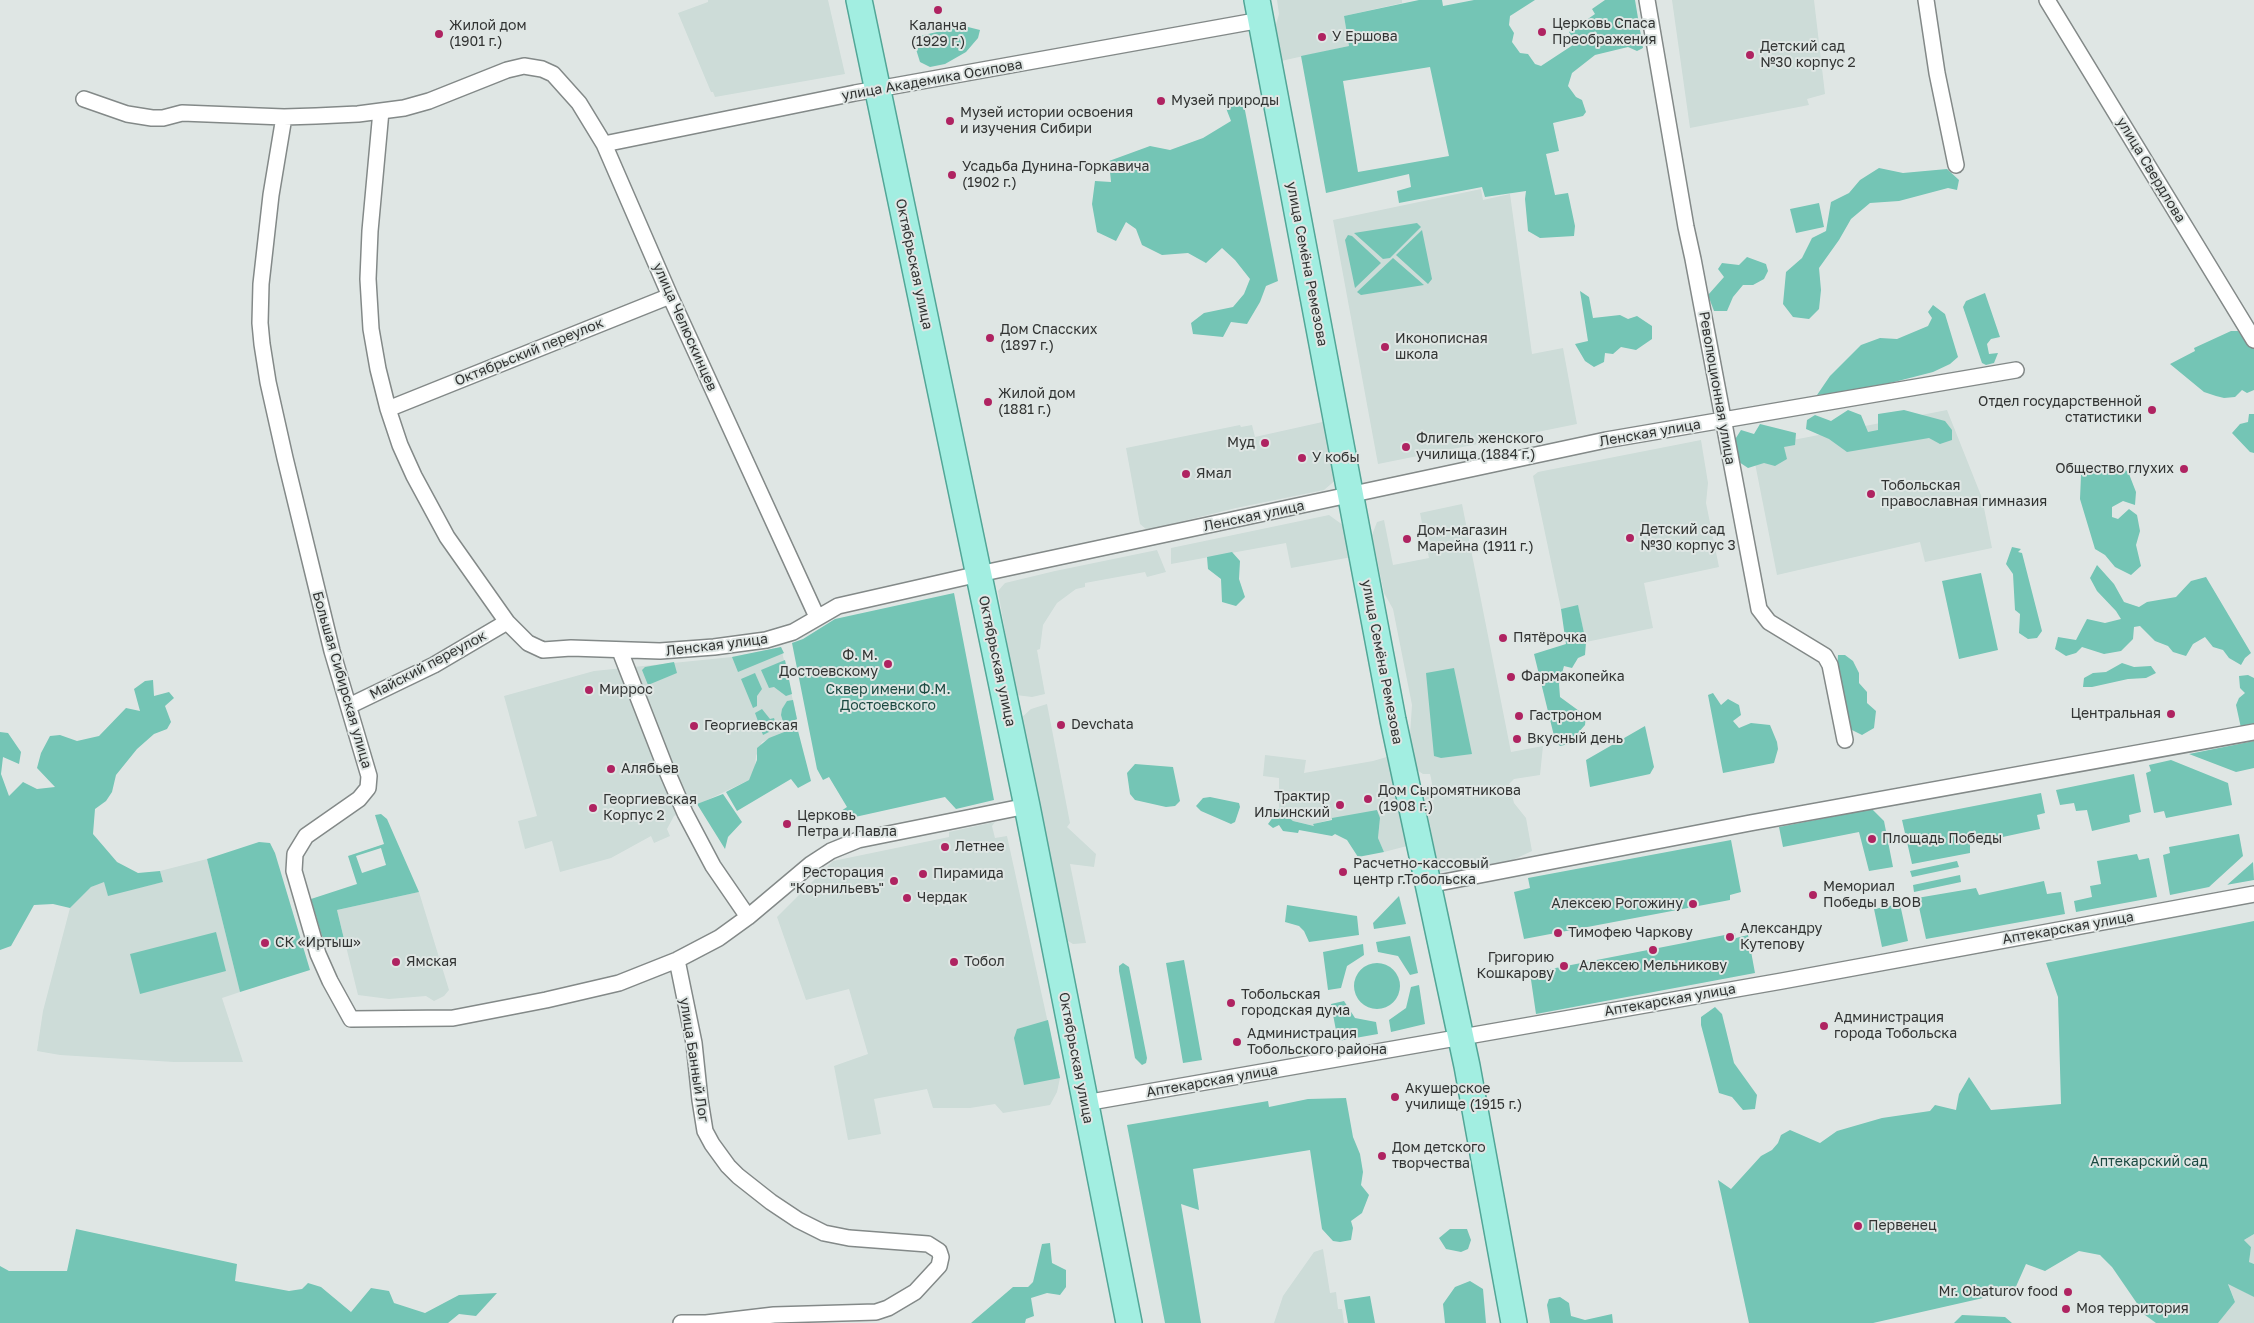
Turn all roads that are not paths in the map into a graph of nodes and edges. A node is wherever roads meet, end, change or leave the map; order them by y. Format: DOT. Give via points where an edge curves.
graph roads {
  1 [pos="859,0"];
  2 [pos="1647,0"];
  3 [pos="1926,0"];
  4 [pos="2047,0"];
  5 [pos="1259,10"];
  6 [pos="878,89"];
  7 [pos="84,99"];
  8 [pos="382,111"];
  9 [pos="284,117"];
  10 [pos="604,144"];
  11 [pos="1956,165"];
  12 [pos="670,296"];
  13 [pos="2254,340"];
  14 [pos="2016,370"];
  15 [pos="388,409"];
  16 [pos="1722,421"];
  17 [pos="1350,496"];
  18 [pos="980,574"];
  19 [pos="817,617"];
  20 [pos="507,622"];
  21 [pos="620,651"];
  22 [pos="349,706"];
  23 [pos="2254,732"];
  24 [pos="1845,740"];
  25 [pos="1027,806"];
  26 [pos="1428,885"];
  27 [pos="2254,894"];
  28 [pos="748,917"];
  29 [pos="677,960"];
  30 [pos="1461,1036"];
  31 [pos="1085,1103"];
  32 [pos="681,1323"];
  33 [pos="1129,1323"];
  34 [pos="1514,1323"];
  1 -- 6 [label="main road, Октябрьская улица"];
  2 -- 16 [label="street, Революционная улица"];
  3 -- 11 [label="street"];
  4 -- 13 [label="street, улица Свердлова"];
  5 -- 6 [label="street, улица Академика Осипова" via="1168,37"];
  5 -- 17 [label="main road, улица Семёна Ремезова"];
  6 -- 10 [label="street, улица Академика Осипова"];
  6 -- 18 [label="main road, Октябрьская улица"];
  7 -- 9 [label="street" via="127,114 152,118 182,113"];
  8 -- 9 [label="street"];
  8 -- 10 [label="street, улица Челюскинцев" via="429,101 524,66 542,69 562,82 579,102"];
  8 -- 15 [label="street, Ленская улица" via="368,279 371,330"];
  9 -- 22 [label="street, Большая Сибирская улица" via="271,195 260,323 268,382 285,458 332,651"];
  10 -- 12 [label="street, улица Челюскинцев"];
  12 -- 15 [label="street, Октябрьский переулок"];
  12 -- 19 [label="street, улица Челюскинцев"];
  14 -- 16 [label="street, Ленская улица"];
  15 -- 20 [label="street, Ленская улица" via="400,445 425,498 469,571"];
  16 -- 17 [label="street, Ленская улица" via="1606,440"];
  16 -- 24 [label="street, Революционная улица" via="1759,609 1769,622 1825,656 1830,665"];
  17 -- 18 [label="street, Ленская улица"];
  17 -- 26 [label="main road, улица Семёна Ремезова"];
  18 -- 19 [label="street, Ленская улица" via="838,606"];
  18 -- 25 [label="main road, Октябрьская улица"];
  19 -- 21 [label="street, Ленская улица" via="793,632 759,641 660,652"];
  20 -- 21 [label="street, Ленская улица" via="528,643 543,650"];
  20 -- 22 [label="street, Майский переулок" via="426,669"];
  21 -- 28 [label="street" via="685,813 713,866"];
  22 -- 29 [label="street, Большая Сибирская улица" via="370,776 368,788 306,836 295,854 294,871 318,954 351,1019 453,1018 483,1014 619,983"];
  23 -- 26 [label="street"];
  25 -- 28 [label="street, Большая Сибирская улица" via="858,840 811,864"];
  25 -- 31 [label="main road, Октябрьская улица"];
  26 -- 30 [label="main road, улица Семёна Ремезова"];
  27 -- 30 [label="street, Аптекарская улица"];
  28 -- 29 [label="street, Большая Сибирская улица" via="719,938"];
  29 -- 32 [label="street, улица Банный Лог" via="694,1043 704,1124 712,1144 728,1166 771,1202 824,1233 928,1244 939,1251 941,1258 939,1266 915,1292 876,1312 774,1315"];
  30 -- 31 [label="street, Аптекарская улица"];
  30 -- 34 [label="main road, улица Семёна Ремезова"];
  31 -- 33 [label="main road, Октябрьская улица"];
}
